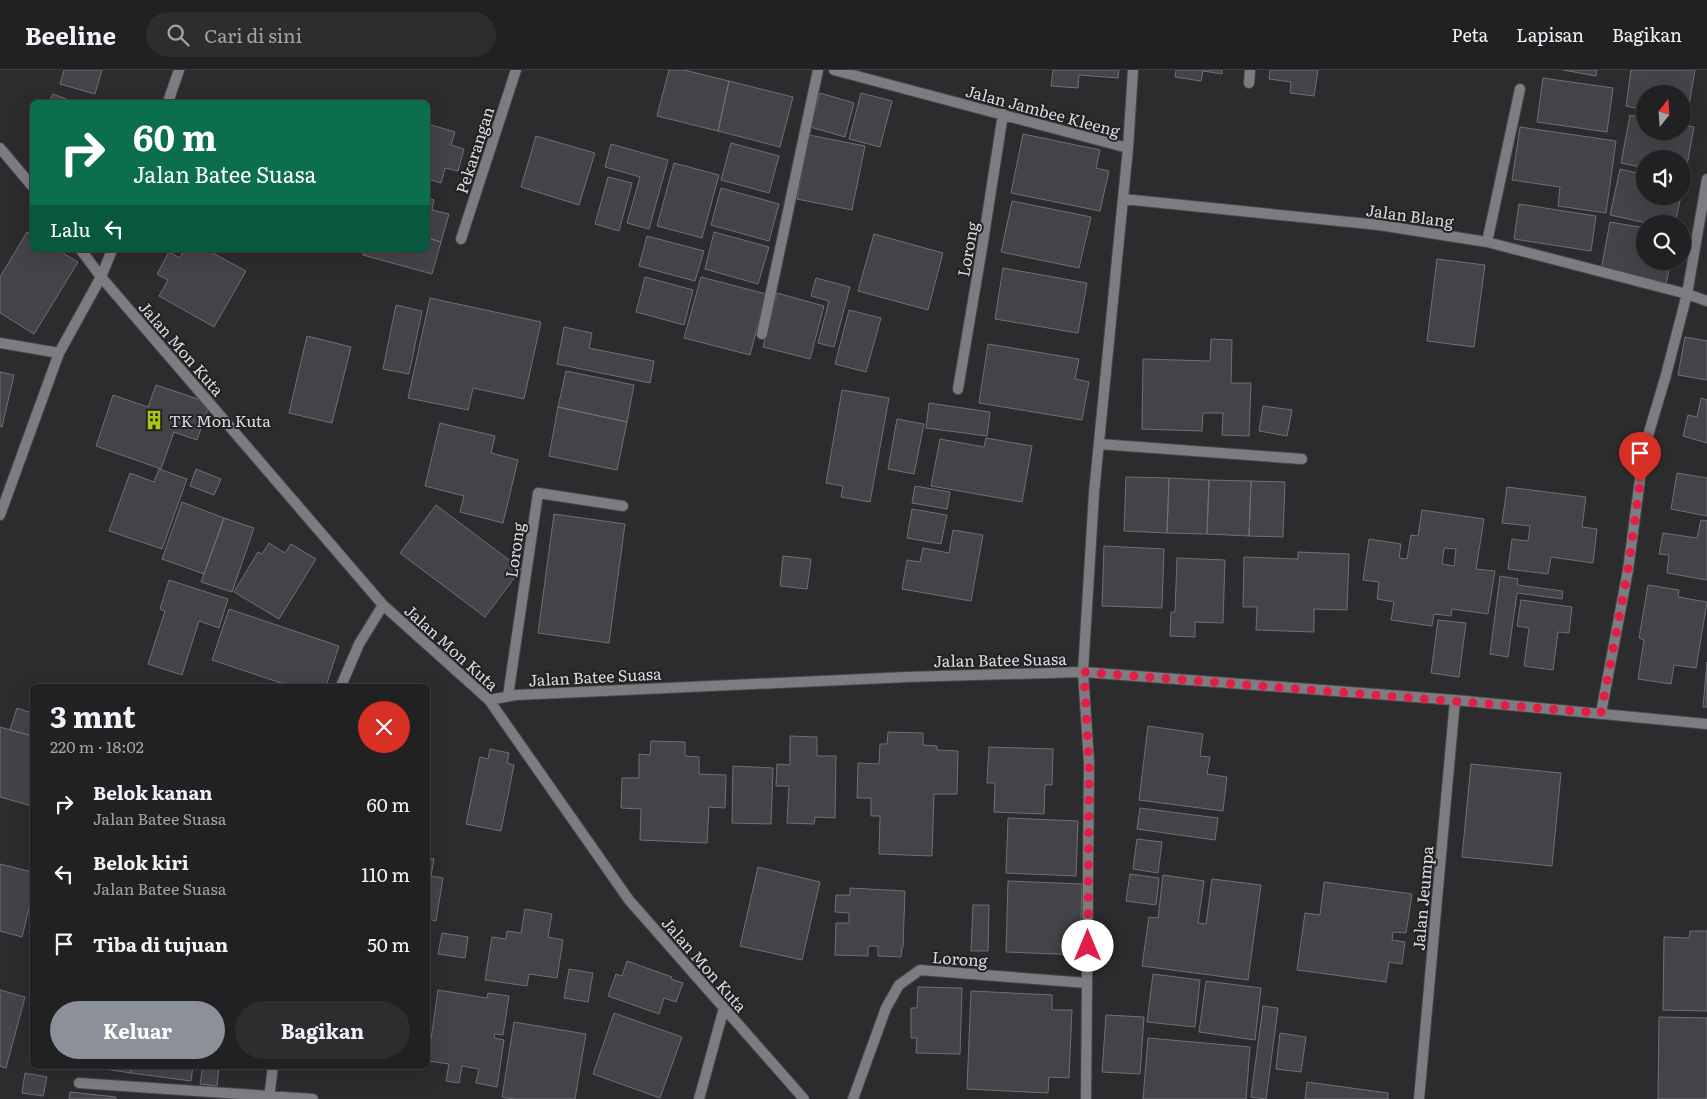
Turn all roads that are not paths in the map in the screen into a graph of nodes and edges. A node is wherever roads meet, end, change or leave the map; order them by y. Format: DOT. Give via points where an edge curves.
graph roads {
  1 [pos="179,70"];
  2 [pos="516,70"];
  3 [pos="818,70"];
  4 [pos="834,70"];
  5 [pos="1133,70"];
  6 [pos="1250,70"];
  7 [pos="1249,83"];
  8 [pos="1520,89"];
  9 [pos="169,100"];
  10 [pos="1003,114"];
  11 [pos="0,148"];
  12 [pos="1128,148"];
  13 [pos="1707,179"];
  14 [pos="30,184"];
  15 [pos="1123,199"];
  16 [pos="461,239"];
  17 [pos="1487,242"];
  18 [pos="82,252"];
  19 [pos="111,252"];
  20 [pos="101,277"];
  21 [pos="1686,294"];
  22 [pos="1707,301"];
  23 [pos="762,334"];
  24 [pos="0,343"];
  25 [pos="59,353"];
  26 [pos="958,389"];
  27 [pos="1099,444"];
  28 [pos="1302,459"];
  29 [pos="623,506"];
  30 [pos="0,515"];
  31 [pos="383,605"];
  32 [pos="1084,672"];
  33 [pos="342,684"];
  34 [pos="508,696"];
  35 [pos="489,700"];
  36 [pos="1454,700"];
  37 [pos="1601,713"];
  38 [pos="1707,724"];
  39 [pos="1087,983"];
  40 [pos="724,1008"];
  41 [pos="273,1069"];
  42 [pos="79,1083"];
  43 [pos="269,1097"];
  44 [pos="312,1099"];
  45 [pos="698,1099"];
  46 [pos="804,1099"];
  47 [pos="853,1099"];
  48 [pos="1086,1099"];
  49 [pos="1419,1099"];
  1 -- 9 [label="street"];
  2 -- 16 [label="street, Pekarangan"];
  3 -- 23 [label="street"];
  4 -- 10 [label="street, Jalan Jambee Kleeng"];
  5 -- 12 [label="street"];
  6 -- 7 [label="street"];
  8 -- 17 [label="street"];
  10 -- 12 [label="street, Jalan Jambee Kleeng"];
  10 -- 26 [label="street, Lorong"];
  11 -- 14 [label="street"];
  12 -- 15 [label="street"];
  13 -- 21 [label="street"];
  15 -- 17 [label="street, Jalan Blang" via="1379,225"];
  15 -- 27 [label="street"];
  17 -- 21 [label="street, Jalan Blang"];
  18 -- 20 [label="street, Jalan Mon Kuta"];
  19 -- 20 [label="street"];
  20 -- 25 [label="street"];
  20 -- 31 [label="street, Jalan Mon Kuta"];
  21 -- 22 [label="street"];
  21 -- 37 [label="street" via="1644,448 1628,570"];
  24 -- 25 [label="street"];
  25 -- 30 [label="street"];
  27 -- 28 [label="street"];
  27 -- 32 [label="street"];
  29 -- 34 [label="street, Lorong" via="538,492"];
  31 -- 33 [label="street" via="358,644"];
  31 -- 35 [label="street, Jalan Mon Kuta"];
  32 -- 34 [label="street, Jalan Batee Suasa" via="898,677"];
  32 -- 36 [label="street, Jalan Batee Suasa"];
  32 -- 39 [label="street" via="1089,762"];
  34 -- 35 [label="street, Jalan Batee Suasa"];
  35 -- 40 [label="street, Jalan Mon Kuta" via="629,900"];
  36 -- 37 [label="street, Jalan Batee Suasa"];
  36 -- 49 [label="street, Jalan Jeumpa"];
  37 -- 38 [label="street, Jalan Batee Suasa"];
  39 -- 47 [label="street, Lorong" via="920,970 898,985 886,1008"];
  39 -- 48 [label="street"];
  40 -- 45 [label="street"];
  40 -- 46 [label="street, Jalan Mon Kuta"];
  41 -- 43 [label="street"];
  42 -- 43 [label="street"];
  43 -- 44 [label="street"];
}
